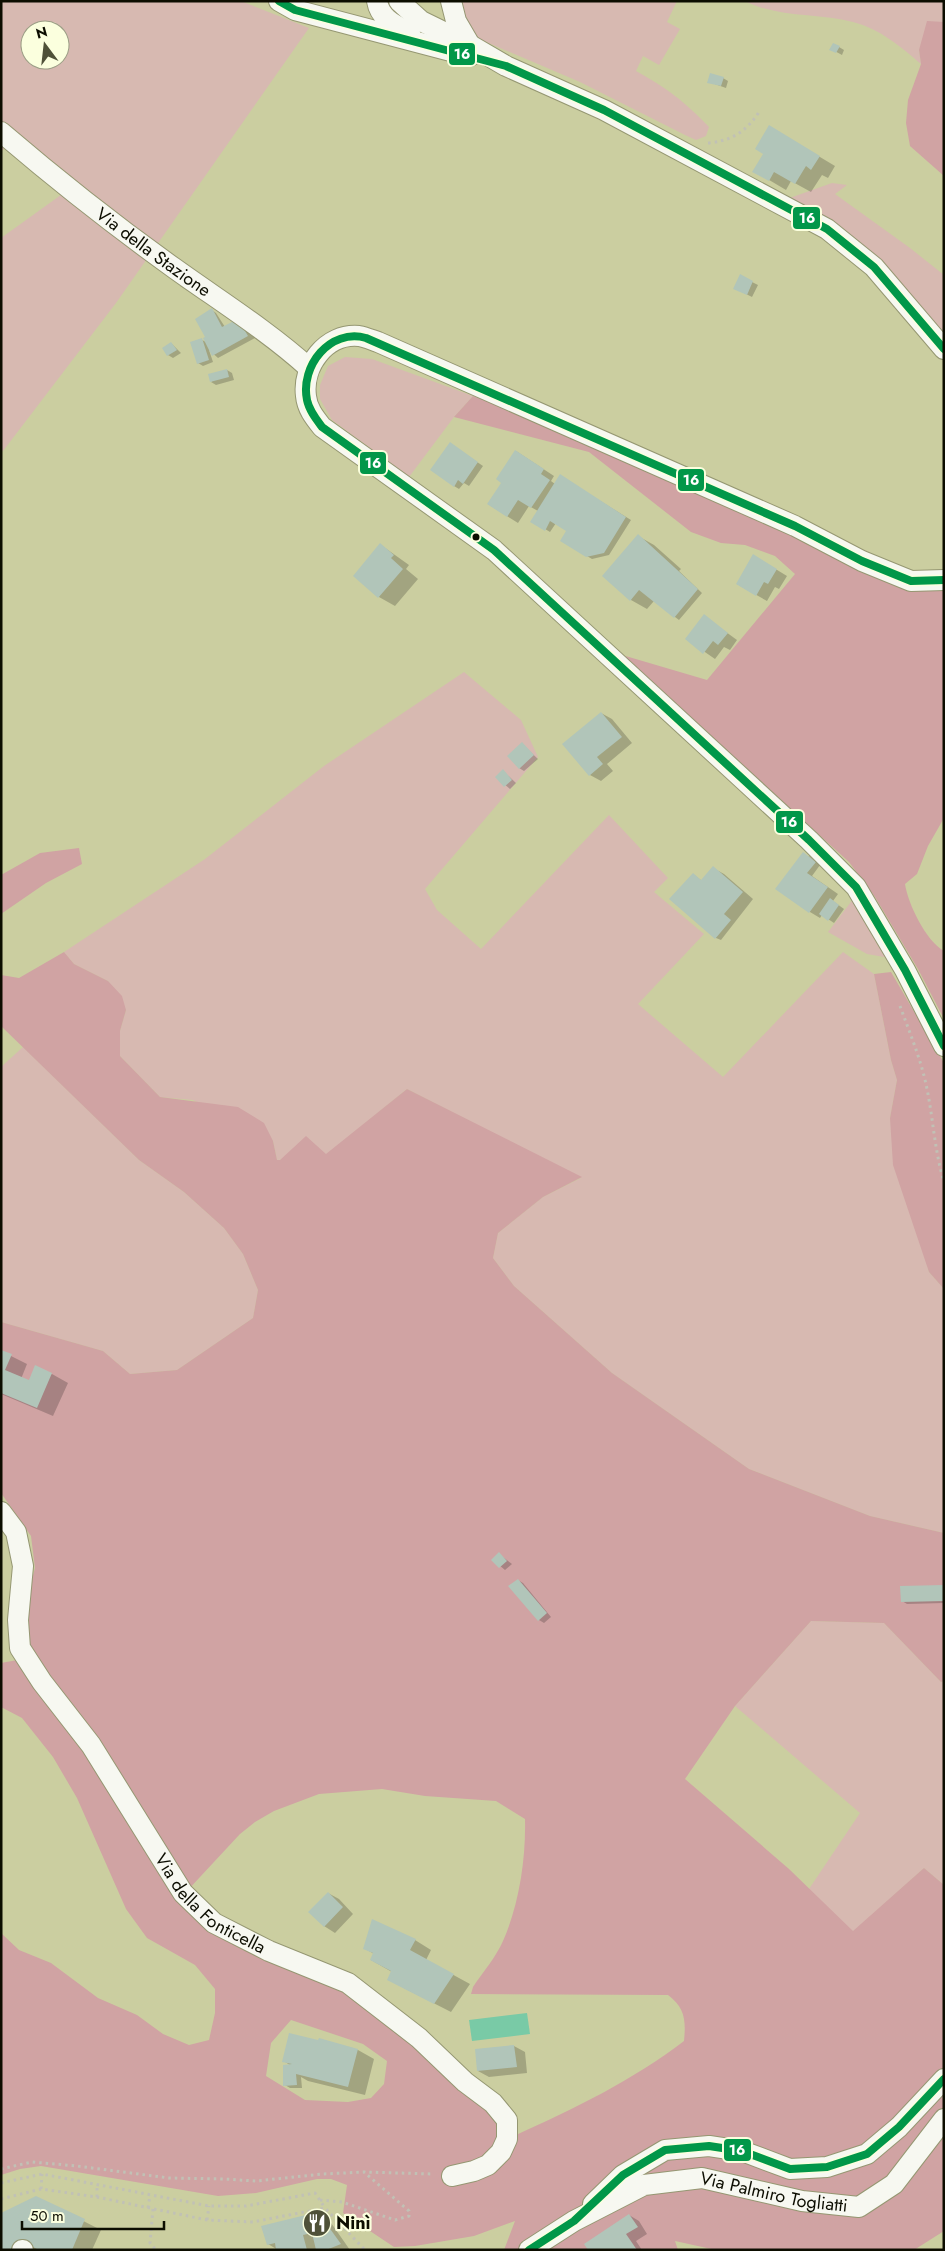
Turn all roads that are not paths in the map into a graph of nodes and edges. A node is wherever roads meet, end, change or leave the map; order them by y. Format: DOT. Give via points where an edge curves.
graph roads {
  1 [pos="278,1"];
  2 [pos="377,1"];
  3 [pos="399,1"];
  4 [pos="451,1"];
  5 [pos="470,45"];
  6 [pos="445,49"];
  7 [pos="506,66"];
  8 [pos="1,132"];
  9 [pos="944,349"];
  10 [pos="309,368"];
  11 [pos="944,580"];
  12 [pos="944,1046"];
  13 [pos="1,1512"];
  14 [pos="944,2079"];
  15 [pos="944,2119"];
  16 [pos="452,2176"];
  17 [pos="574,2221"];
  18 [pos="529,2250"];
  1 -- 6 [label="street" via="295,10"];
  2 -- 6 [label="street" via="383,16 389,21"];
  3 -- 5 [label="street" via="421,21"];
  4 -- 5 [label="street" via="456,21"];
  5 -- 7 [label="street"];
  6 -- 7 [label="street"];
  7 -- 9 [label="street" via="604,110 827,229 874,267"];
  8 -- 10 [label="street, Via della Stazione" via="64,186"];
  10 -- 11 [label="street" via="322,350 343,338 359,336 378,342 795,526 862,561 911,581"];
  10 -- 12 [label="street" via="306,398 312,414 322,426 494,550 856,887 905,970"];
  13 -- 16 [label="street, Via della Fonticella" via="16,1532 23,1566 18,1620 20,1648 91,1745 183,1893 214,1922 269,1951 348,1983 419,2038 465,2082 493,2103 507,2120 507,2139 501,2152 488,2165"];
  14 -- 17 [label="street, Via Palmiro Togliatti" via="899,2127 867,2154 827,2167 790,2169 742,2151 709,2146 665,2150 623,2175"];
  15 -- 17 [label="street, Via Palmiro Togliatti" via="894,2184 859,2207 802,2201 702,2178 644,2185"];
  17 -- 18 [label="street, Via Palmiro Togliatti"];
}
